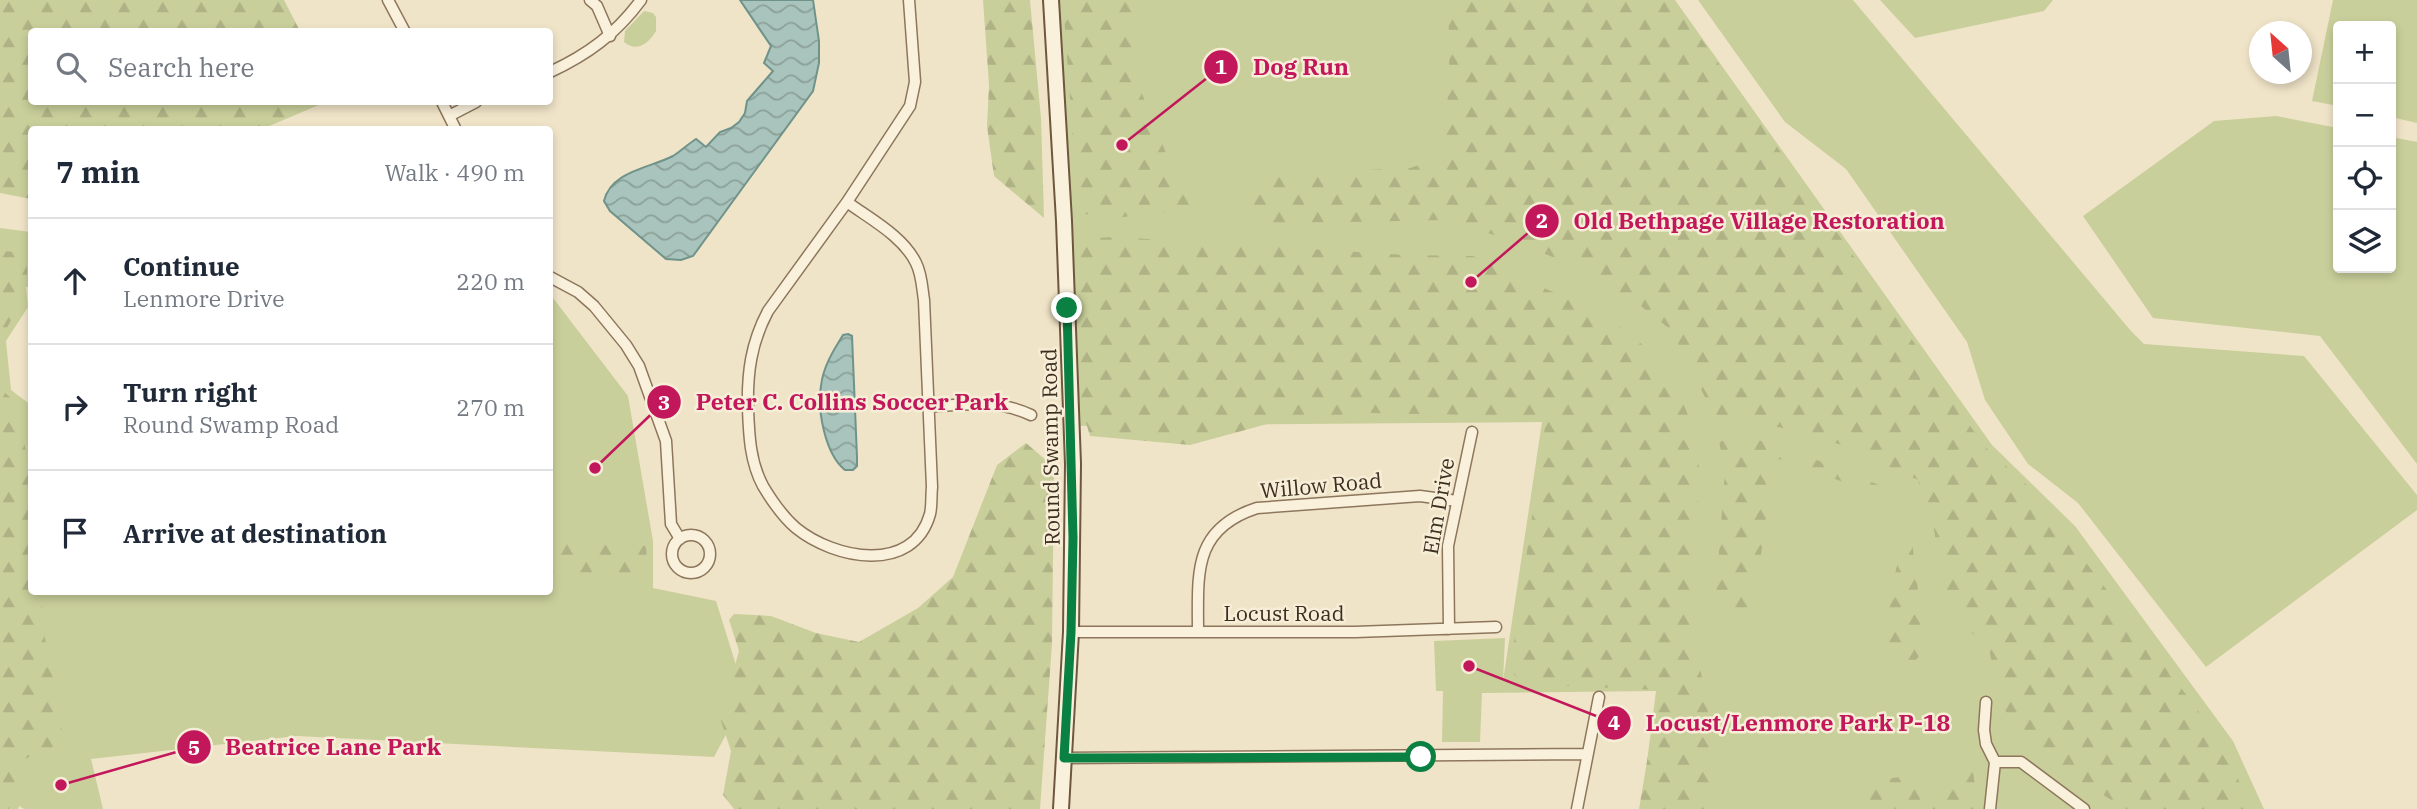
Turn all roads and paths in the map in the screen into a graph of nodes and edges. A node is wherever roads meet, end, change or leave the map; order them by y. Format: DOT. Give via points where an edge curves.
graph roads {
  1 [pos="388,0"];
  2 [pos="590,0"];
  3 [pos="641,0"];
  4 [pos="909,0"];
  5 [pos="1051,0"];
  6 [pos="403,28"];
  7 [pos="610,36"];
  8 [pos="553,71"];
  9 [pos="444,105"];
  10 [pos="470,105"];
  11 [pos="449,116"];
  12 [pos="454,126"];
  13 [pos="847,202"];
  14 [pos="553,279"];
  15 [pos="928,407"];
  16 [pos="1031,415"];
  17 [pos="1472,432"];
  18 [pos="1457,501"];
  19 [pos="680,539"];
  20 [pos="1496,627"];
  21 [pos="1449,629"];
  22 [pos="1071,632"];
  23 [pos="1198,632"];
  24 [pos="1599,697"];
  25 [pos="1986,702"];
  26 [pos="1587,754"];
  27 [pos="1064,758"];
  28 [pos="1995,762"];
  29 [pos="1061,809"];
  30 [pos="1577,809"];
  31 [pos="1990,809"];
  32 [pos="2084,809"];
  1 -- 6 [label="street"];
  2 -- 7 [label="street"];
  3 -- 7 [label="street"];
  4 -- 13 [label="street" via="915,82 911,106"];
  5 -- 22 [label="main road, Round Swamp Road" via="1073,464"];
  7 -- 8 [label="street"];
  9 -- 11 [label="street"];
  10 -- 11 [label="street"];
  11 -- 12 [label="street"];
  13 -- 15 [label="street" via="903,244 916,262 924,300"];
  13 -- 15 [label="street" via="768,311 753,347 748,380 749,439 762,483 776,507 816,541 861,556 898,551 913,542 930,512"];
  14 -- 19 [label="street" via="594,306 639,366 666,441 671,524"];
  15 -- 16 [label="street" via="988,402"];
  17 -- 18 [label="street, Elm Drive"];
  18 -- 21 [label="street, Elm Drive" via="1447,564"];
  18 -- 23 [label="street, Willow Road" via="1420,496 1257,508 1233,518 1212,536 1201,559"];
  20 -- 21 [label="street, Locust Road"];
  21 -- 23 [label="street, Locust Road"];
  22 -- 23 [label="street, Locust Road"];
  22 -- 27 [label="main road, Round Swamp Road"];
  24 -- 26 [label="street"];
  25 -- 28 [label="street" via="1986,744"];
  26 -- 27 [label="street"];
  26 -- 30 [label="street"];
  27 -- 29 [label="main road, Round Swamp Road"];
  28 -- 31 [label="street"];
  28 -- 32 [label="street" via="2021,762"];
}
